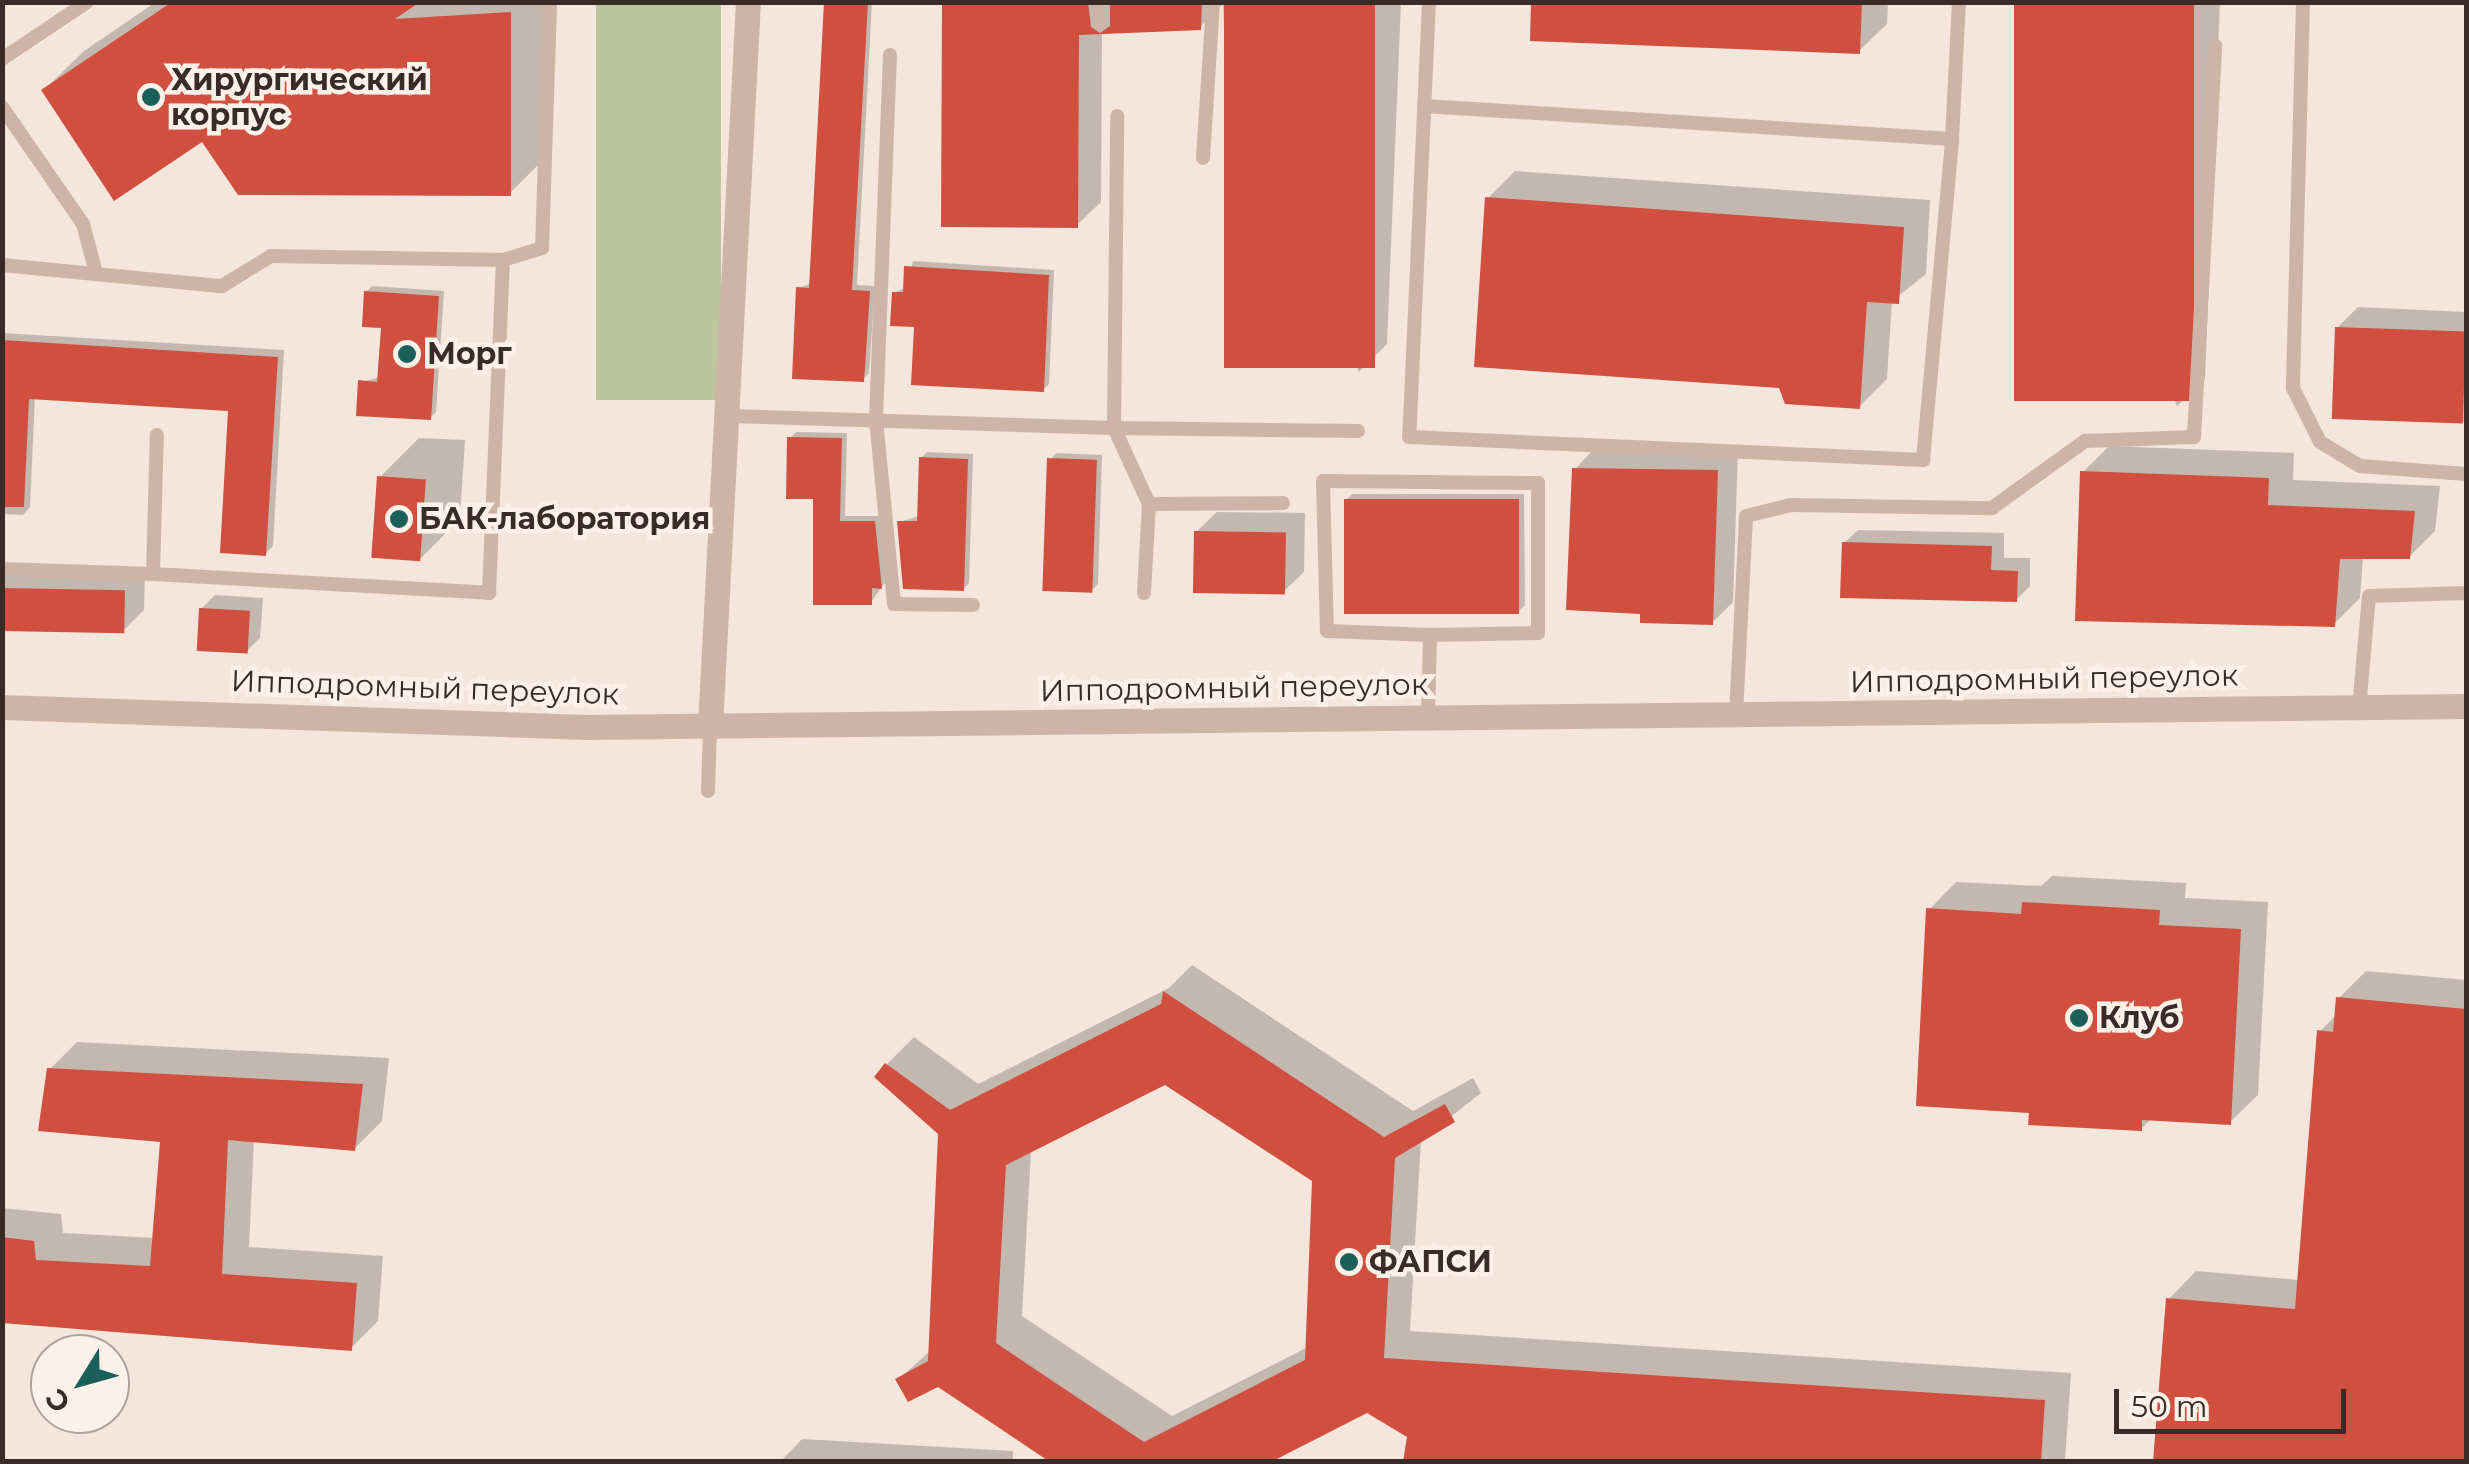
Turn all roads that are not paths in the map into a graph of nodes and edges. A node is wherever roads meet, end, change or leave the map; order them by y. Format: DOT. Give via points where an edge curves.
graph roads {
  1 [pos="87,2"];
  2 [pos="550,2"];
  3 [pos="748,2"];
  4 [pos="1099,2"];
  5 [pos="1213,2"];
  6 [pos="1429,2"];
  7 [pos="1959,2"];
  8 [pos="2303,2"];
  9 [pos="1100,22"];
  10 [pos="2216,46"];
  11 [pos="890,55"];
  12 [pos="2,59"];
  13 [pos="1424,106"];
  14 [pos="2,107"];
  15 [pos="1117,116"];
  16 [pos="1952,139"];
  17 [pos="1203,158"];
  18 [pos="503,260"];
  19 [pos="2,266"];
  20 [pos="96,273"];
  21 [pos="729,416"];
  22 [pos="876,420"];
  23 [pos="1114,428"];
  24 [pos="1358,431"];
  25 [pos="157,435"];
  26 [pos="2466,474"];
  27 [pos="1283,503"];
  28 [pos="1148,504"];
  29 [pos="2,569"];
  30 [pos="154,574"];
  31 [pos="2466,593"];
  32 [pos="1144,594"];
  33 [pos="973,606"];
  34 [pos="1430,635"];
  35 [pos="2466,706"];
  36 [pos="2,707"];
  37 [pos="2359,708"];
  38 [pos="1736,715"];
  39 [pos="1428,718"];
  40 [pos="710,726"];
  41 [pos="708,791"];
  1 -- 12 [label="lane"];
  2 -- 18 [label="lane" via="542,248"];
  3 -- 21 [label="street"];
  4 -- 9 [label="lane"];
  5 -- 17 [label="lane"];
  6 -- 13 [label="lane"];
  7 -- 16 [label="lane"];
  8 -- 26 [label="lane" via="2293,388 2320,442 2360,466"];
  10 -- 38 [label="lane" via="2194,436 2084,440 1992,508 1791,504 1746,516"];
  11 -- 22 [label="lane"];
  13 -- 16 [label="lane"];
  13 -- 16 [label="lane" via="1409,437 1923,460"];
  14 -- 20 [label="lane" via="83,224"];
  15 -- 23 [label="lane"];
  18 -- 20 [label="lane" via="271,256 222,286"];
  18 -- 30 [label="lane" via="489,593"];
  19 -- 20 [label="lane"];
  21 -- 22 [label="lane"];
  21 -- 40 [label="street"];
  22 -- 23 [label="lane"];
  22 -- 33 [label="lane" via="894,604"];
  23 -- 24 [label="lane"];
  23 -- 28 [label="lane"];
  25 -- 30 [label="lane"];
  27 -- 28 [label="lane"];
  28 -- 32 [label="lane"];
  29 -- 30 [label="lane"];
  31 -- 37 [label="lane" via="2369,596"];
  34 -- 34 [label="lane" via="1538,633 1538,483 1323,481 1327,631"];
  34 -- 39 [label="lane"];
  35 -- 37 [label="street, Ипподромный переулок"];
  36 -- 40 [label="street, Ипподромный переулок"];
  37 -- 38 [label="street, Ипподромный переулок"];
  38 -- 39 [label="street, Ипподромный переулок"];
  39 -- 40 [label="street, Ипподромный переулок"];
  40 -- 41 [label="lane"];
}
